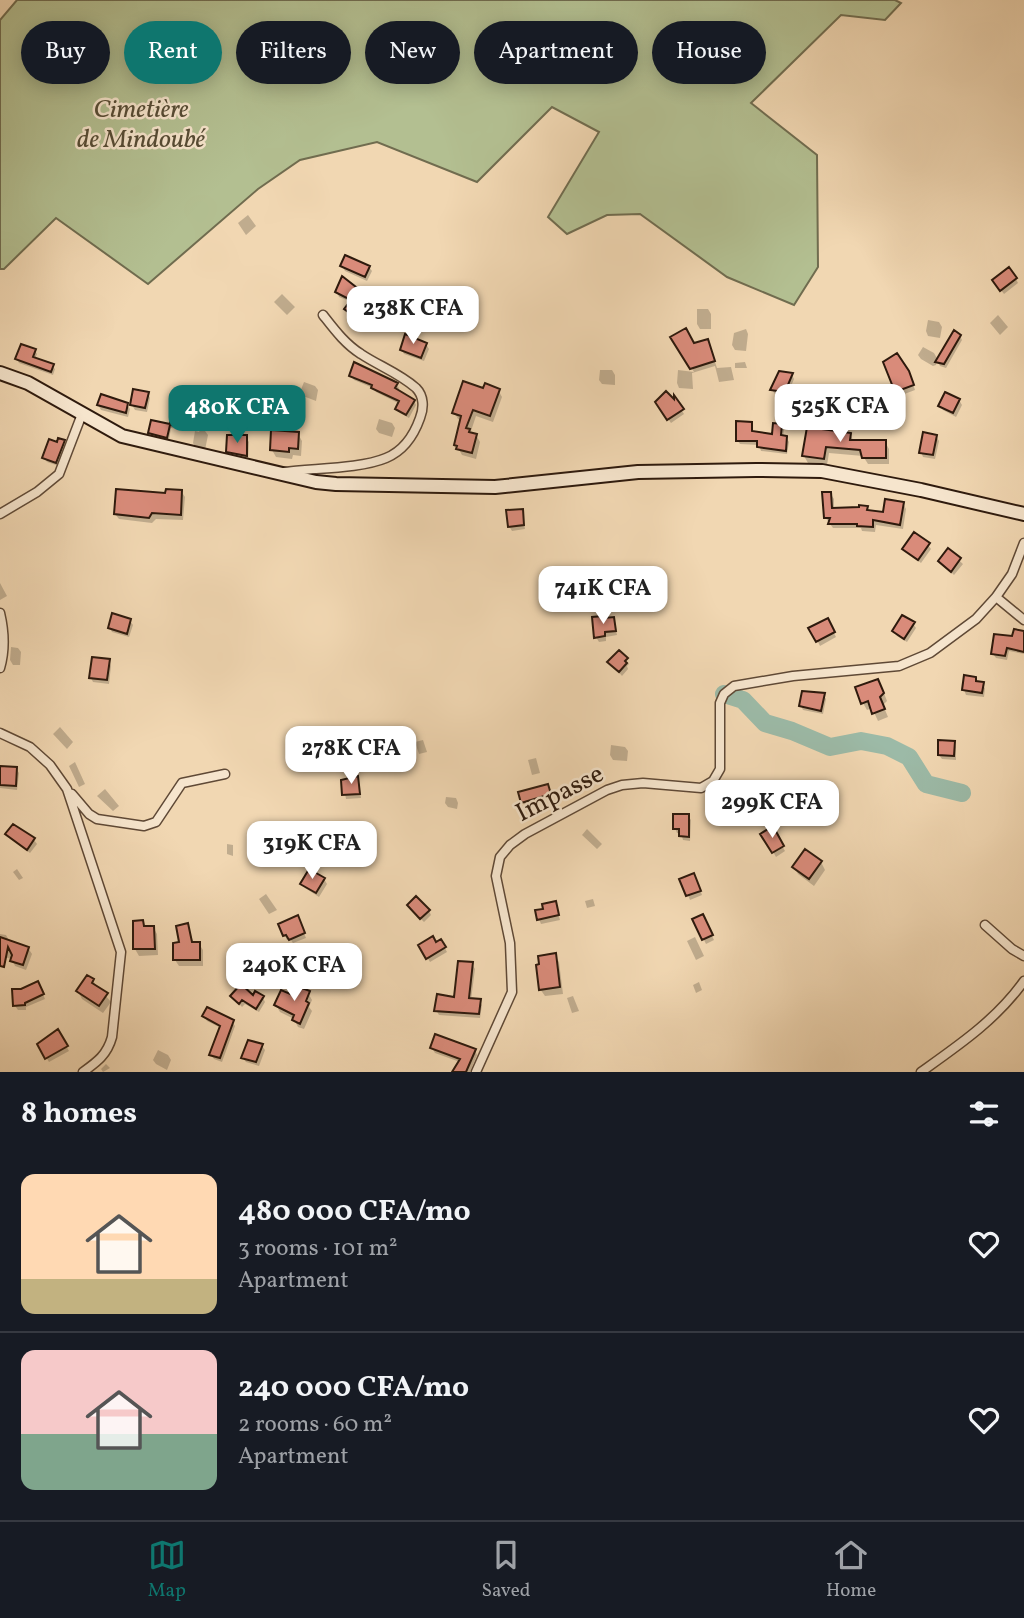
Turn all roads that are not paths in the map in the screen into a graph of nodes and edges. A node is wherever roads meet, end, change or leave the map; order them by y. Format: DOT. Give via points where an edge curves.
graph roads {
  1 [pos="323,315"];
  2 [pos="0,373"];
  3 [pos="82,414"];
  4 [pos="277,472"];
  5 [pos="0,514"];
  6 [pos="1024,514"];
  7 [pos="1024,543"];
  8 [pos="996,597"];
  9 [pos="0,613"];
  10 [pos="1024,620"];
  11 [pos="0,668"];
  12 [pos="0,733"];
  13 [pos="225,774"];
  14 [pos="67,789"];
  15 [pos="985,926"];
  16 [pos="1024,956"];
  17 [pos="1024,981"];
  18 [pos="82,1072"];
  19 [pos="476,1072"];
  20 [pos="921,1072"];
  1 -- 4 [label="street" via="355,350 419,391 422,414 404,446 386,458"];
  2 -- 3 [label="street" via="28,383"];
  3 -- 4 [label="street" via="122,436"];
  3 -- 5 [label="street" via="59,474"];
  4 -- 6 [label="street" via="336,484 495,487 638,472 822,471"];
  7 -- 8 [label="street, Impasse"];
  8 -- 10 [label="street"];
  8 -- 19 [label="street, Impasse" via="955,636 899,666 734,687 720,704 720,769 713,781 701,788 622,785 510,845 500,857 496,876 510,943 512,992"];
  9 -- 11 [label="street" via="4,630"];
  12 -- 14 [label="street" via="30,747"];
  13 -- 14 [label="street" via="182,783 156,822 144,826 97,819"];
  14 -- 18 [label="street" via="121,952 112,1037 100,1060"];
  15 -- 16 [label="street"];
  17 -- 20 [label="street" via="972,1036"];
}
